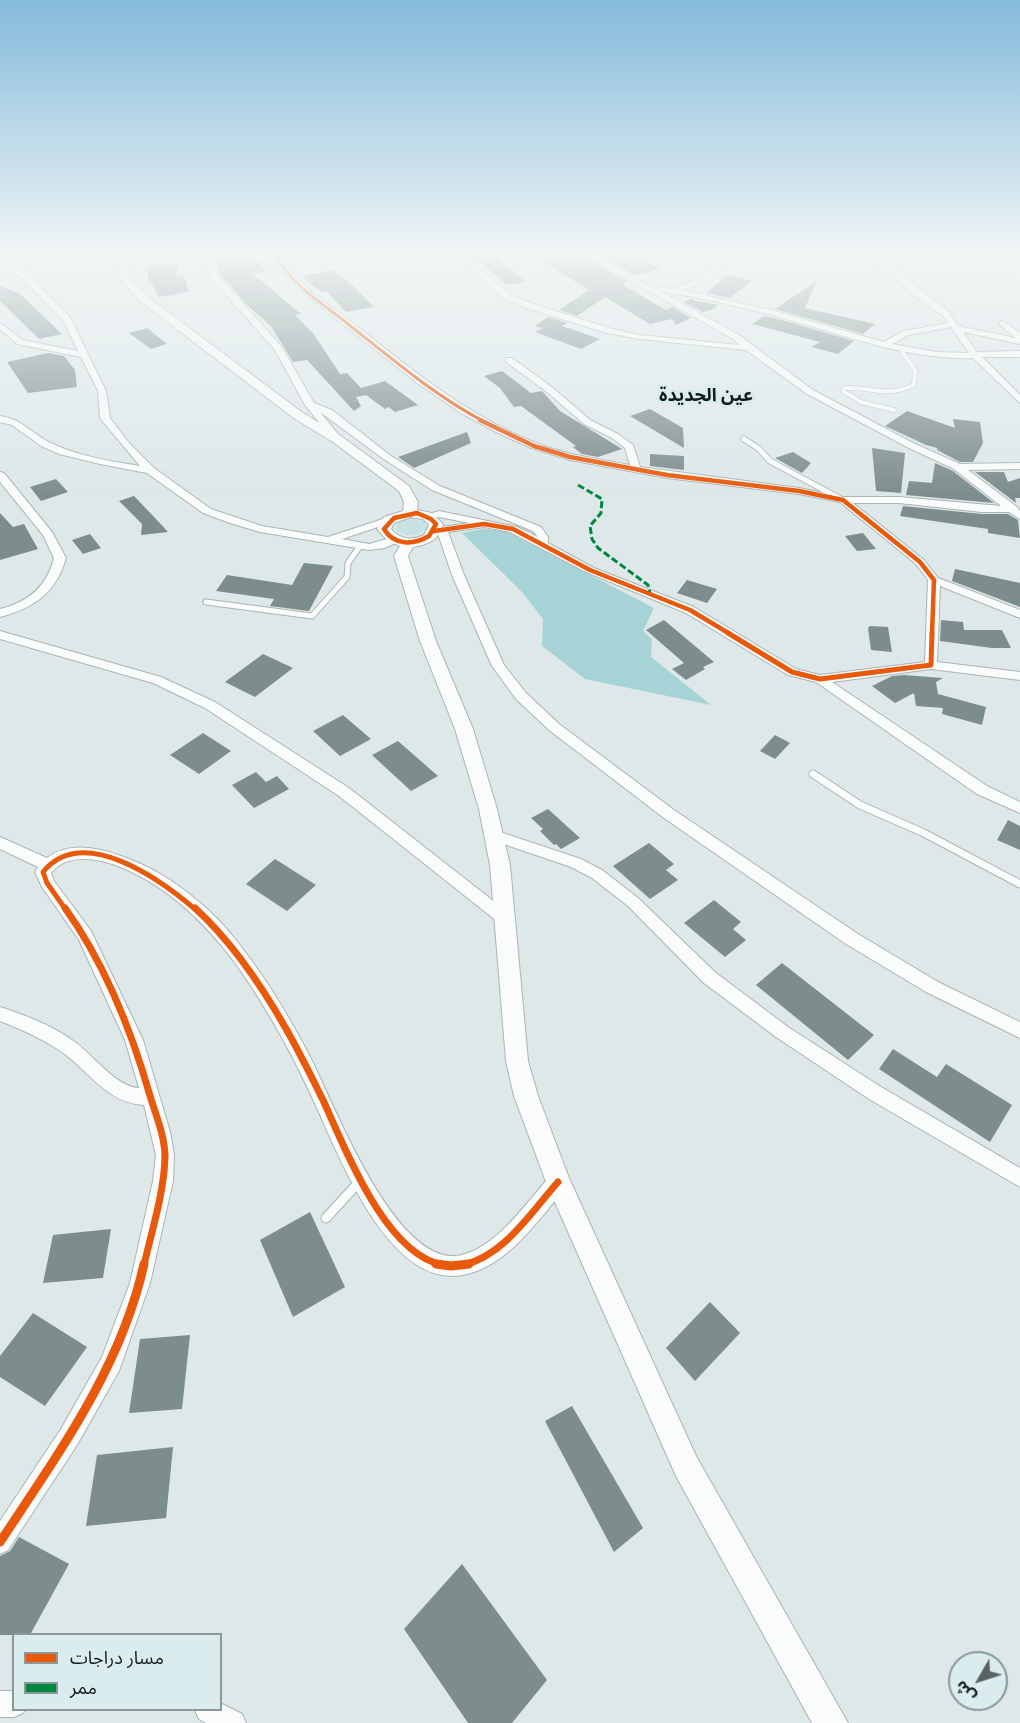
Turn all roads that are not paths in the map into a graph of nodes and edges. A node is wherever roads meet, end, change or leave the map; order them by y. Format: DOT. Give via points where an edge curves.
graph roads {
  1 [pos="12,335"];
  2 [pos="75,335"];
  3 [pos="192,335"];
  4 [pos="267,335"];
  5 [pos="362,335"];
  6 [pos="632,335"];
  7 [pos="733,335"];
  8 [pos="848,335"];
  9 [pos="902,335"];
  10 [pos="961,335"];
  11 [pos="1002,335"];
  12 [pos="1020,339"];
  13 [pos="884,345"];
  14 [pos="748,348"];
  15 [pos="901,350"];
  16 [pos="1020,354"];
  17 [pos="84,355"];
  18 [pos="975,355"];
  19 [pos="509,360"];
  20 [pos="1019,399"];
  21 [pos="310,405"];
  22 [pos="894,410"];
  23 [pos="0,419"];
  24 [pos="337,439"];
  25 [pos="744,439"];
  26 [pos="1020,466"];
  27 [pos="958,467"];
  28 [pos="636,469"];
  29 [pos="150,470"];
  30 [pos="0,475"];
  31 [pos="843,500"];
  32 [pos="1017,511"];
  33 [pos="410,513"];
  34 [pos="427,516"];
  35 [pos="389,520"];
  36 [pos="500,525"];
  37 [pos="438,531"];
  38 [pos="329,539"];
  39 [pos="402,541"];
  40 [pos="543,544"];
  41 [pos="360,546"];
  42 [pos="934,580"];
  43 [pos="206,602"];
  44 [pos="0,613"];
  45 [pos="1020,614"];
  46 [pos="0,634"];
  47 [pos="931,665"];
  48 [pos="1020,676"];
  49 [pos="820,679"];
  50 [pos="813,774"];
  51 [pos="1020,808"];
  52 [pos="494,835"];
  53 [pos="0,843"];
  54 [pos="48,865"];
  55 [pos="1020,884"];
  56 [pos="504,918"];
  57 [pos="0,1014"];
  58 [pos="1020,1030"];
  59 [pos="149,1097"];
  60 [pos="1020,1178"];
  61 [pos="360,1181"];
  62 [pos="558,1182"];
  63 [pos="326,1218"];
  64 [pos="0,1542"];
  65 [pos="210,1711"];
  66 [pos="233,1723"];
  67 [pos="831,1723"];
  1 -- 17 [label="street" via="20,342"];
  2 -- 17 [label="street"];
  3 -- 24 [label="street" via="299,416"];
  4 -- 21 [label="street" via="279,349"];
  5 -- 28 [label="street" via="464,411 534,446"];
  6 -- 14 [label="street"];
  7 -- 14 [label="street"];
  8 -- 13 [label="street"];
  9 -- 13 [label="street"];
  10 -- 18 [label="street"];
  11 -- 12 [label="street"];
  13 -- 15 [label="street"];
  14 -- 27 [label="street" via="810,392"];
  15 -- 18 [label="street"];
  15 -- 22 [label="lane" via="915,370 914,385 900,393 852,387 843,391 861,402"];
  16 -- 18 [label="street"];
  17 -- 29 [label="street" via="102,391 105,418"];
  18 -- 20 [label="street"];
  19 -- 28 [label="street" via="587,422 630,447"];
  21 -- 24 [label="street"];
  21 -- 40 [label="street" via="328,412 388,458 436,488 537,529"];
  23 -- 29 [label="street" via="16,421 50,447"];
  24 -- 33 [label="street" via="404,489 411,502"];
  25 -- 31 [label="lane" via="770,461"];
  26 -- 27 [label="street"];
  27 -- 32 [label="street"];
  28 -- 31 [label="street"];
  29 -- 38 [label="street" via="207,511 260,529"];
  30 -- 44 [label="street" via="48,534 60,558 54,580 39,596 27,606"];
  31 -- 32 [label="street" via="899,500"];
  31 -- 42 [label="street" via="920,562"];
  33 -- 34 [label="street"];
  33 -- 35 [label="street"];
  34 -- 36 [label="street" via="439,514"];
  34 -- 37 [label="street"];
  35 -- 38 [label="street"];
  35 -- 39 [label="street" via="385,533"];
  36 -- 37 [label="street"];
  36 -- 40 [label="street"];
  37 -- 39 [label="street" via="428,538"];
  37 -- 58 [label="street" via="498,666 521,696 554,727 669,814 852,939 932,987"];
  38 -- 41 [label="street"];
  39 -- 41 [label="street"];
  39 -- 52 [label="street" via="404,566 428,641 464,729"];
  40 -- 49 [label="street" via="590,570 690,610 792,672"];
  41 -- 43 [label="lane" via="348,563 347,577 312,616"];
  42 -- 45 [label="street"];
  42 -- 47 [label="street"];
  46 -- 56 [label="street" via="157,680 210,705 344,792"];
  47 -- 48 [label="street"];
  47 -- 49 [label="street"];
  49 -- 51 [label="street" via="982,790"];
  50 -- 55 [label="lane" via="860,805 924,833"];
  52 -- 56 [label="street"];
  52 -- 60 [label="street" via="597,874 633,902 710,978 782,1032 875,1093"];
  53 -- 54 [label="street"];
  54 -- 59 [label="street" via="43,872 47,883 85,936 134,1040"];
  54 -- 61 [label="street" via="75,852 109,857 163,885 217,929 273,1007 310,1073"];
  56 -- 62 [label="street" via="517,1061"];
  57 -- 59 [label="street" via="66,1045 119,1091"];
  59 -- 64 [label="street" via="165,1155 163,1181 140,1283 111,1363 69,1437"];
  61 -- 62 [label="street" via="397,1233 425,1259 449,1267 468,1264 486,1255"];
  61 -- 63 [label="lane"];
  62 -- 67 [label="street" via="686,1467"];
  65 -- 66 [label="street"];
}
